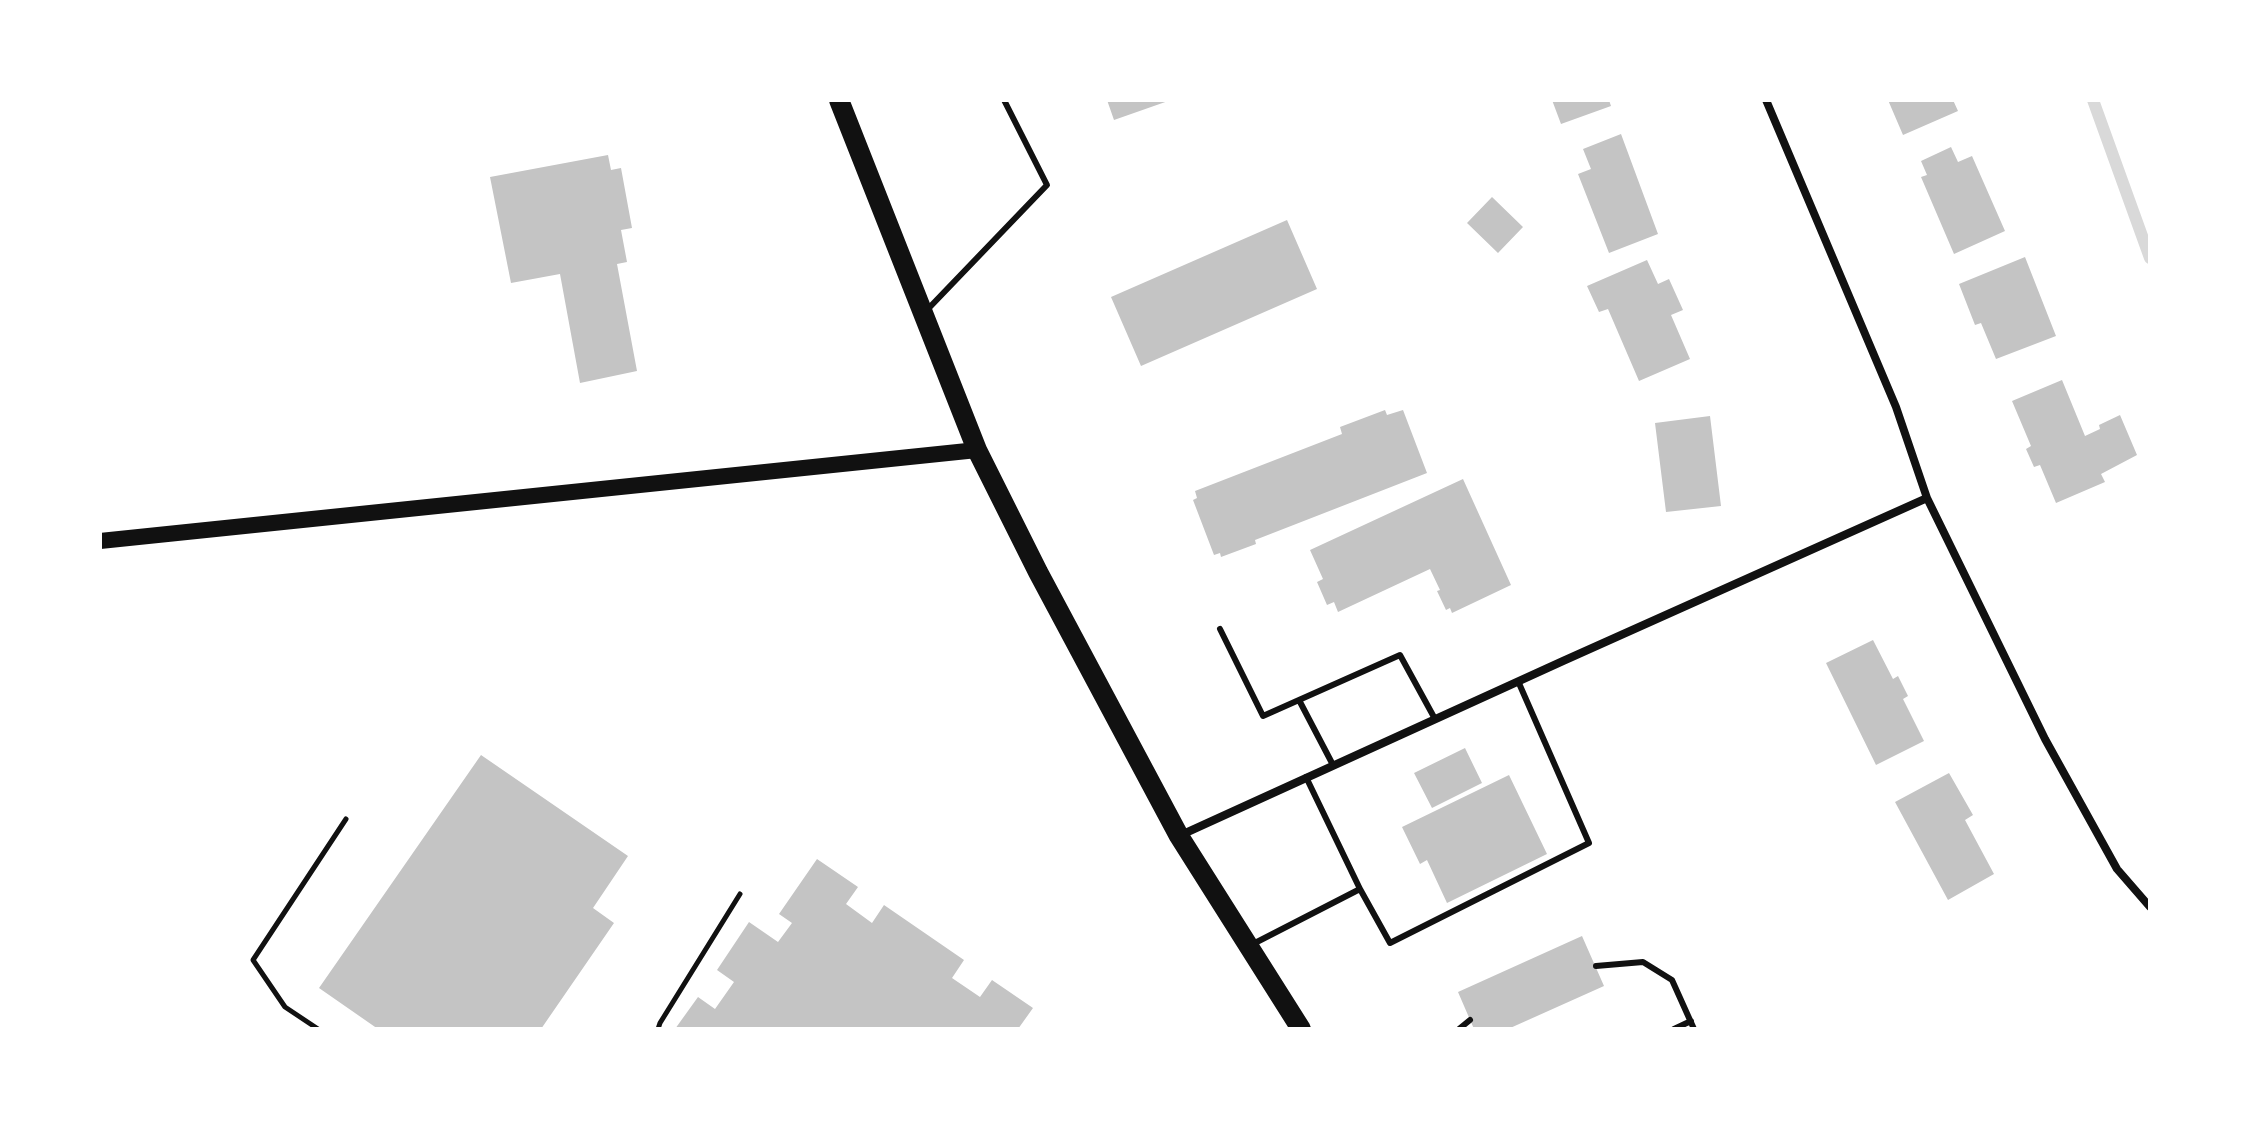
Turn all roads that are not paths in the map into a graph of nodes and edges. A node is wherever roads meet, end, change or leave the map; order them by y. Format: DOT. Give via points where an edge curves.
graph roads {
  1 [pos="839,100"];
  2 [pos="1004,100"];
  3 [pos="1766,100"];
  4 [pos="923,314"];
  5 [pos="977,450"];
  6 [pos="1927,498"];
  7 [pos="100,541"];
  8 [pos="1220,629"];
  9 [pos="1518,681"];
  10 [pos="1299,700"];
  11 [pos="1435,719"];
  12 [pos="1333,765"];
  13 [pos="1306,777"];
  14 [pos="1179,836"];
  15 [pos="1360,889"];
  16 [pos="2150,907"];
  17 [pos="1248,946"];
  18 [pos="1596,966"];
  19 [pos="1470,1020"];
  20 [pos="1691,1021"];
  21 [pos="1301,1029"];
  22 [pos="1459,1029"];
  23 [pos="1674,1029"];
  24 [pos="1694,1029"];
  1 -- 4 [label="main road"];
  2 -- 4 [label="lane" via="1047,185"];
  3 -- 6 [label="street" via="1896,407"];
  4 -- 5 [label="main road"];
  5 -- 7 [label="main road"];
  5 -- 14 [label="main road"];
  6 -- 9 [label="street"];
  6 -- 16 [label="street" via="2045,739 2117,869"];
  8 -- 10 [label="lane" via="1263,716"];
  9 -- 11 [label="street"];
  9 -- 15 [label="lane" via="1589,843 1390,943"];
  10 -- 11 [label="lane" via="1400,655"];
  10 -- 12 [label="lane"];
  11 -- 12 [label="street"];
  12 -- 13 [label="street"];
  13 -- 14 [label="street"];
  13 -- 15 [label="lane"];
  14 -- 17 [label="main road"];
  15 -- 17 [label="lane"];
  17 -- 21 [label="main road"];
  18 -- 20 [label="lane" via="1643,962 1672,980"];
  19 -- 22 [label="lane"];
  20 -- 23 [label="lane"];
  20 -- 24 [label="lane"];
}
